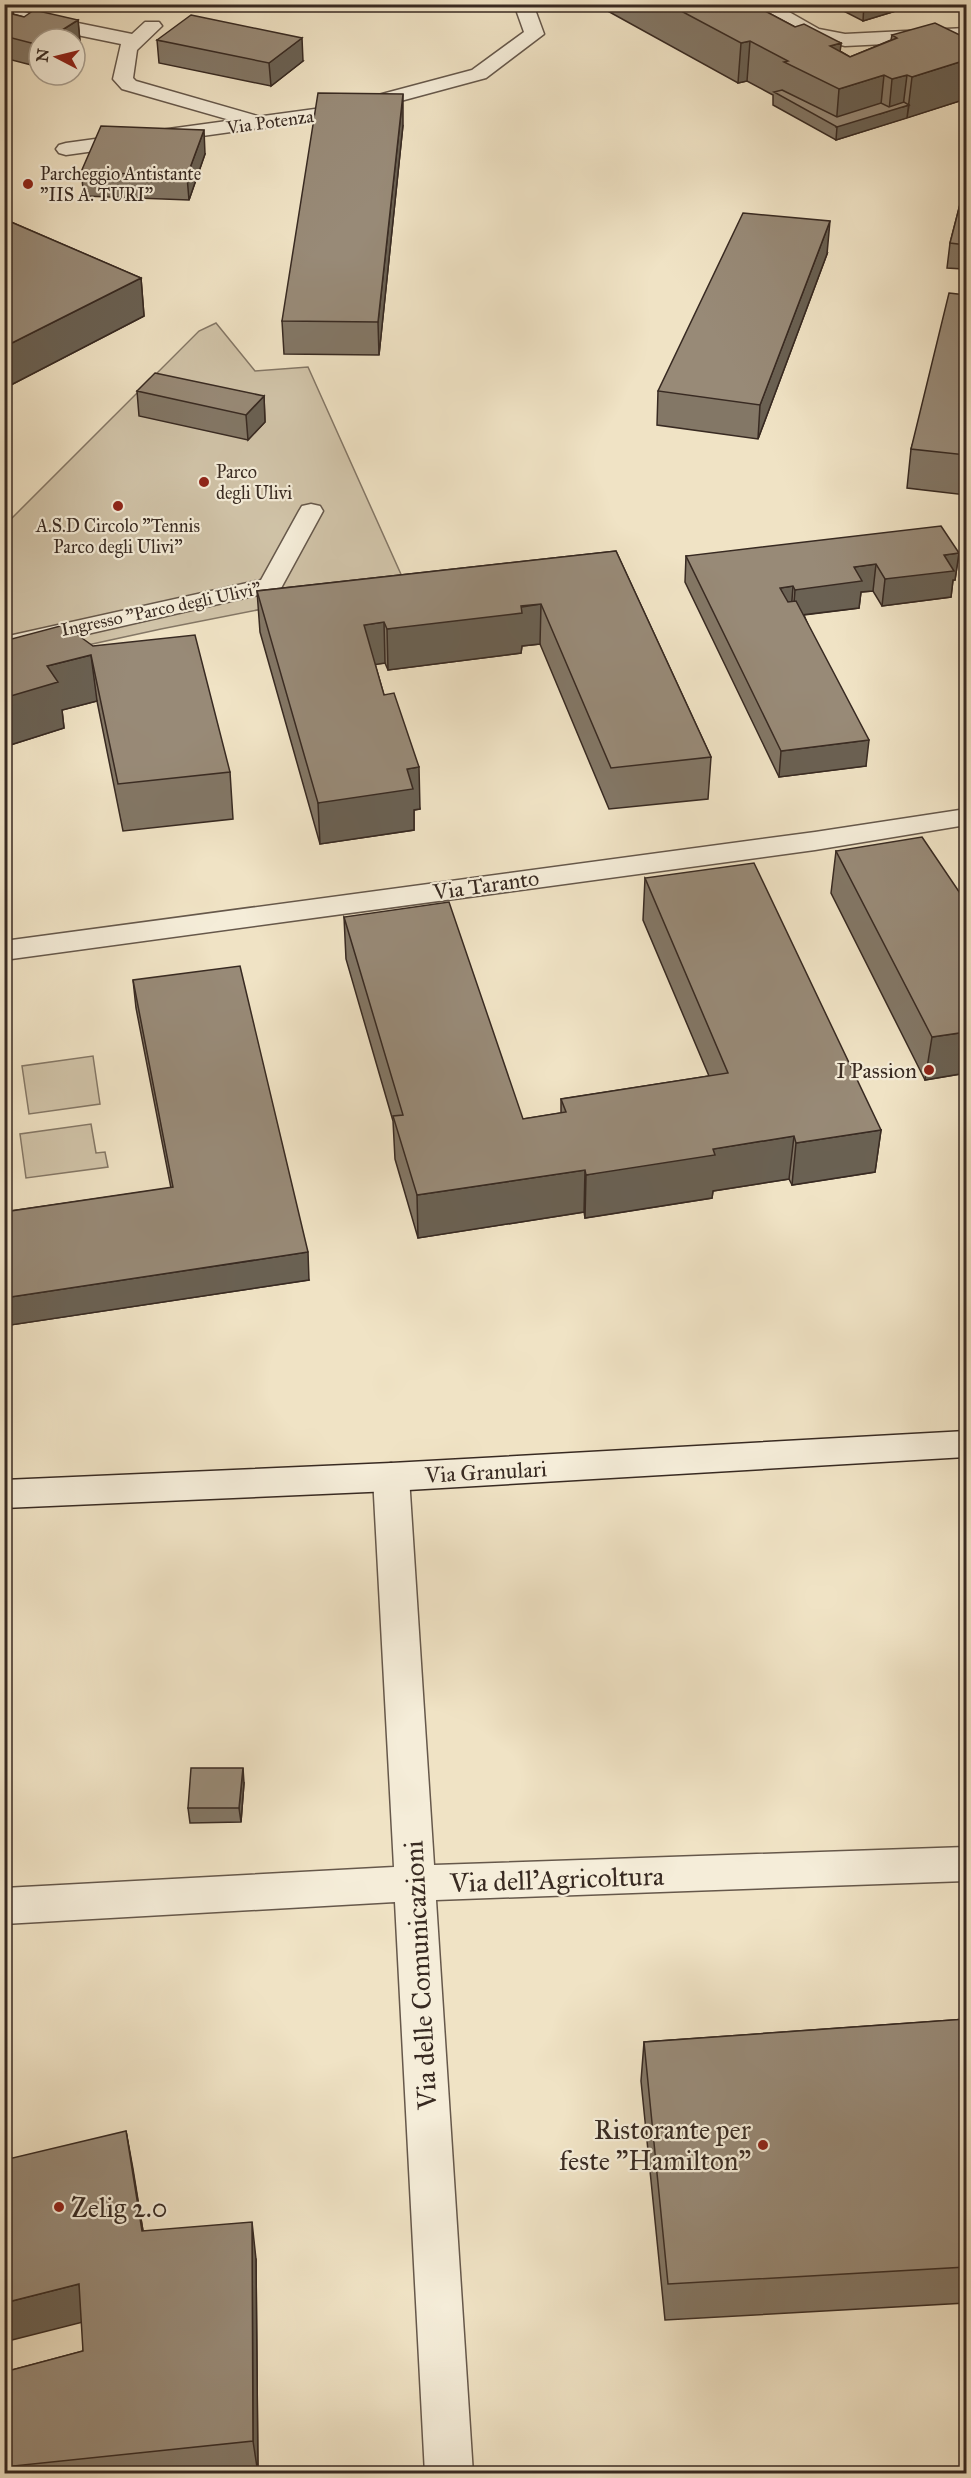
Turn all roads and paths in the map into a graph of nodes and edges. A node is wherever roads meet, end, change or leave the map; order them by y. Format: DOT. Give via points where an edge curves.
graph roads {
  1 [pos="523,4"];
  2 [pos="760,4"];
  3 [pos="4,14"];
  4 [pos="152,26"];
  5 [pos="964,36"];
  6 [pos="136,41"];
  7 [pos="261,123"];
  8 [pos="66,149"];
  9 [pos="311,511"];
  10 [pos="4,645"];
  11 [pos="966,817"];
  12 [pos="4,951"];
  13 [pos="966,1444"];
  14 [pos="391,1477"];
  15 [pos="4,1494"];
  16 [pos="966,1864"];
  17 [pos="414,1883"];
  18 [pos="4,1906"];
  19 [pos="449,2474"];
  1 -- 7 [label="street, Via Potenza" via="534,34 479,74 338,112"];
  2 -- 5 [label="street" via="813,33 844,40"];
  3 -- 6 [label="street"];
  4 -- 6 [label="street"];
  6 -- 7 [label="street" via="128,48 123,79 129,85"];
  7 -- 8 [label="street, Via Potenza"];
  9 -- 10 [label="street, Ingresso \"Parco degli Ulivi\"" via="271,585"];
  11 -- 12 [label="street, Via Taranto"];
  13 -- 14 [label="street, Via Granulari"];
  14 -- 15 [label="street, Via Granulari"];
  14 -- 17 [label="street, Via delle Comunicazioni"];
  16 -- 17 [label="street, Via dell'Agricoltura"];
  17 -- 18 [label="street, Via dell'Agricoltura"];
  17 -- 19 [label="street, Via delle Comunicazioni"];
}
